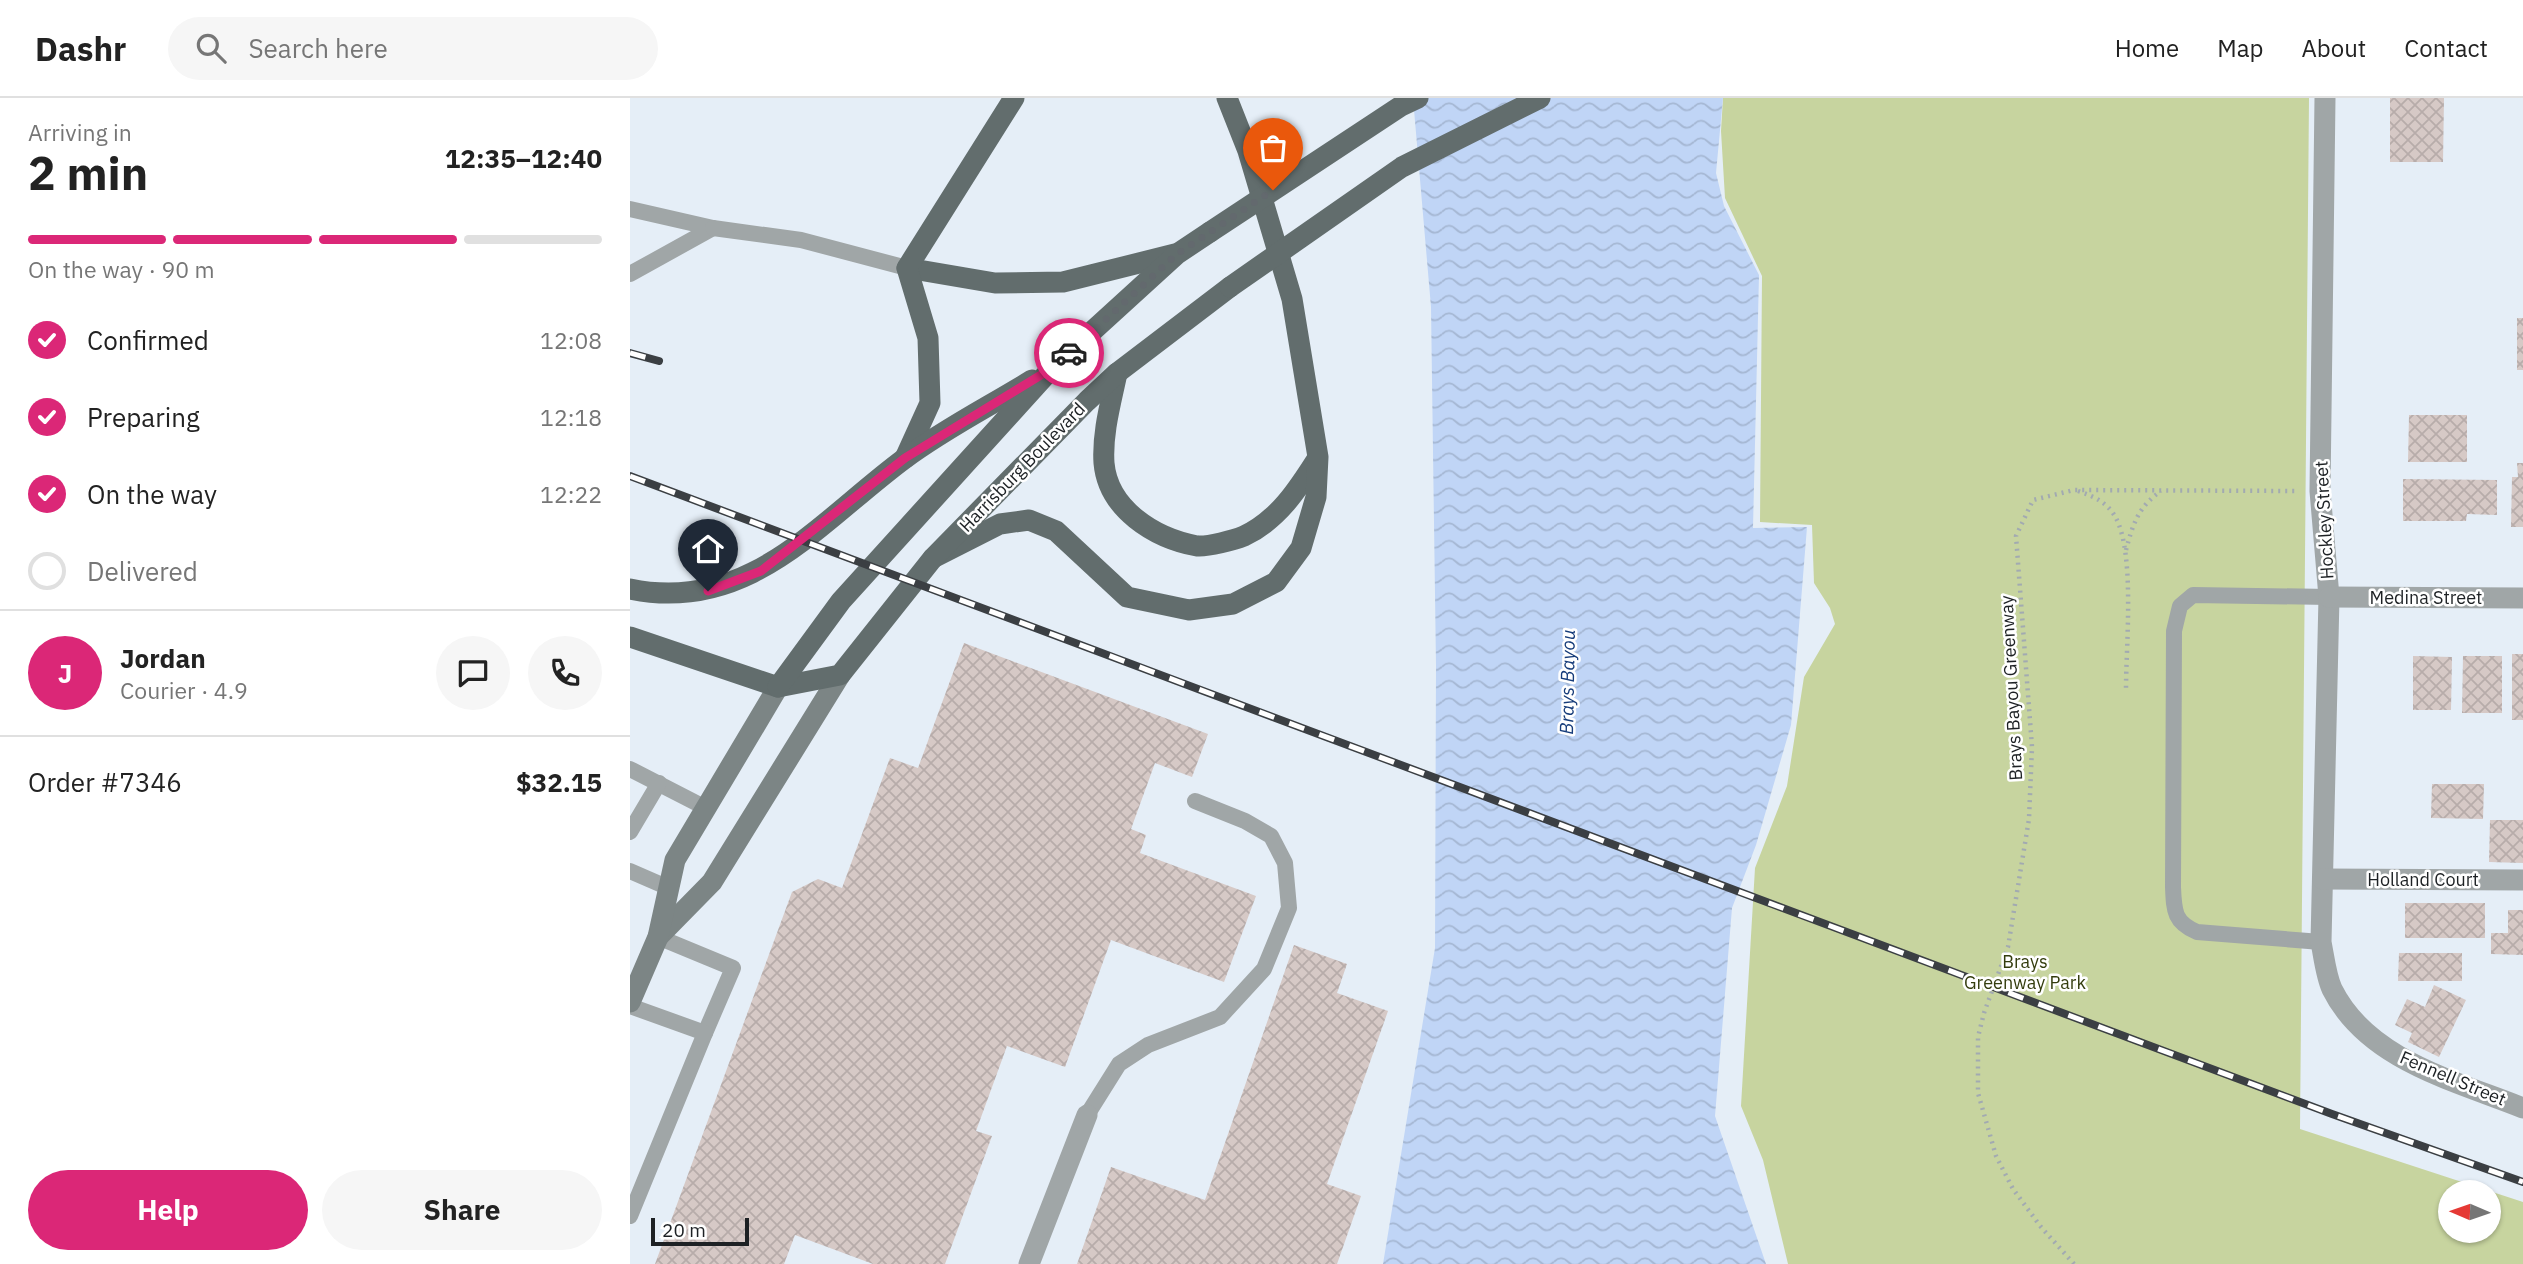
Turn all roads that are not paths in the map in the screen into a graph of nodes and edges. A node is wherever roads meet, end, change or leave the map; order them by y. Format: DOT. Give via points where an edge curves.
graph roads {
  1 [pos="1014,98"];
  2 [pos="1227,98"];
  3 [pos="1418,98"];
  4 [pos="1539,98"];
  5 [pos="2325,98"];
  6 [pos="630,209"];
  7 [pos="713,228"];
  8 [pos="1177,254"];
  9 [pos="907,268"];
  10 [pos="630,274"];
  11 [pos="1054,367"];
  12 [pos="1117,373"];
  13 [pos="1318,457"];
  14 [pos="905,458"];
  15 [pos="933,558"];
  16 [pos="630,589"];
  17 [pos="2329,597"];
  18 [pos="2523,598"];
  19 [pos="631,642"];
  20 [pos="839,675"];
  21 [pos="778,688"];
  22 [pos="630,769"];
  23 [pos="659,783"];
  24 [pos="1195,801"];
  25 [pos="706,807"];
  26 [pos="630,832"];
  27 [pos="630,872"];
  28 [pos="2323,879"];
  29 [pos="2523,880"];
  30 [pos="669,888"];
  31 [pos="658,937"];
  32 [pos="2321,942"];
  33 [pos="630,1004"];
  34 [pos="705,1033"];
  35 [pos="2523,1108"];
  36 [pos="1087,1115"];
  37 [pos="630,1216"];
  38 [pos="1028,1264"];
  1 -- 9 [label="main road"];
  2 -- 13 [label="main road" via="1248,151 1292,299"];
  3 -- 8 [label="main road, Harrisburg Boulevard, bridge"];
  4 -- 12 [label="main road, Harrisburg Boulevard, bridge" via="1402,167"];
  5 -- 17 [label="street, Hockley Street" via="2320,492"];
  6 -- 7 [label="lane"];
  7 -- 9 [label="lane" via="801,240"];
  7 -- 10 [label="lane"];
  8 -- 9 [label="main road" via="1063,282 995,283"];
  8 -- 11 [label="main road, Harrisburg Boulevard"];
  9 -- 14 [label="main road" via="928,338 930,403"];
  11 -- 14 [label="main road"];
  11 -- 21 [label="main road, Harrisburg Boulevard" via="859,581"];
  12 -- 13 [label="main road" via="1105,432 1104,465 1116,501 1147,528 1199,546 1244,536 1289,502"];
  12 -- 15 [label="main road, Harrisburg Boulevard"];
  13 -- 15 [label="main road" via="1315,497 1301,548 1276,582 1233,604 1189,610 1127,597 1056,531 1029,520 1000,524"];
  14 -- 16 [label="main road" via="761,571 708,591"];
  15 -- 20 [label="main road, Harrisburg Boulevard"];
  17 -- 18 [label="street, Medina Street"];
  17 -- 28 [label="street, Hockley Street"];
  17 -- 32 [label="lane" via="2193,595 2180,606 2174,631 2176,919 2197,932"];
  19 -- 21 [label="main road"];
  20 -- 21 [label="main road"];
  20 -- 31 [label="main road, Harrisburg Boulevard" via="712,882"];
  21 -- 25 [label="main road, Harrisburg Boulevard"];
  22 -- 23 [label="lane"];
  23 -- 25 [label="lane"];
  23 -- 26 [label="lane"];
  24 -- 36 [label="lane" via="1272,836 1285,863 1289,908 1264,969 1220,1017 1148,1045 1119,1064"];
  25 -- 30 [label="main road, Harrisburg Boulevard" via="675,860"];
  27 -- 30 [label="lane"];
  28 -- 29 [label="street, Holland Court"];
  28 -- 32 [label="street, Hockley Street"];
  30 -- 31 [label="main road, Harrisburg Boulevard"];
  31 -- 33 [label="main road, Harrisburg Boulevard"];
  31 -- 34 [label="lane" via="733,968"];
  32 -- 35 [label="street, Fennell Street" via="2332,989 2362,1028 2398,1057"];
  33 -- 34 [label="lane"];
  34 -- 37 [label="lane"];
  36 -- 38 [label="street"];
}
